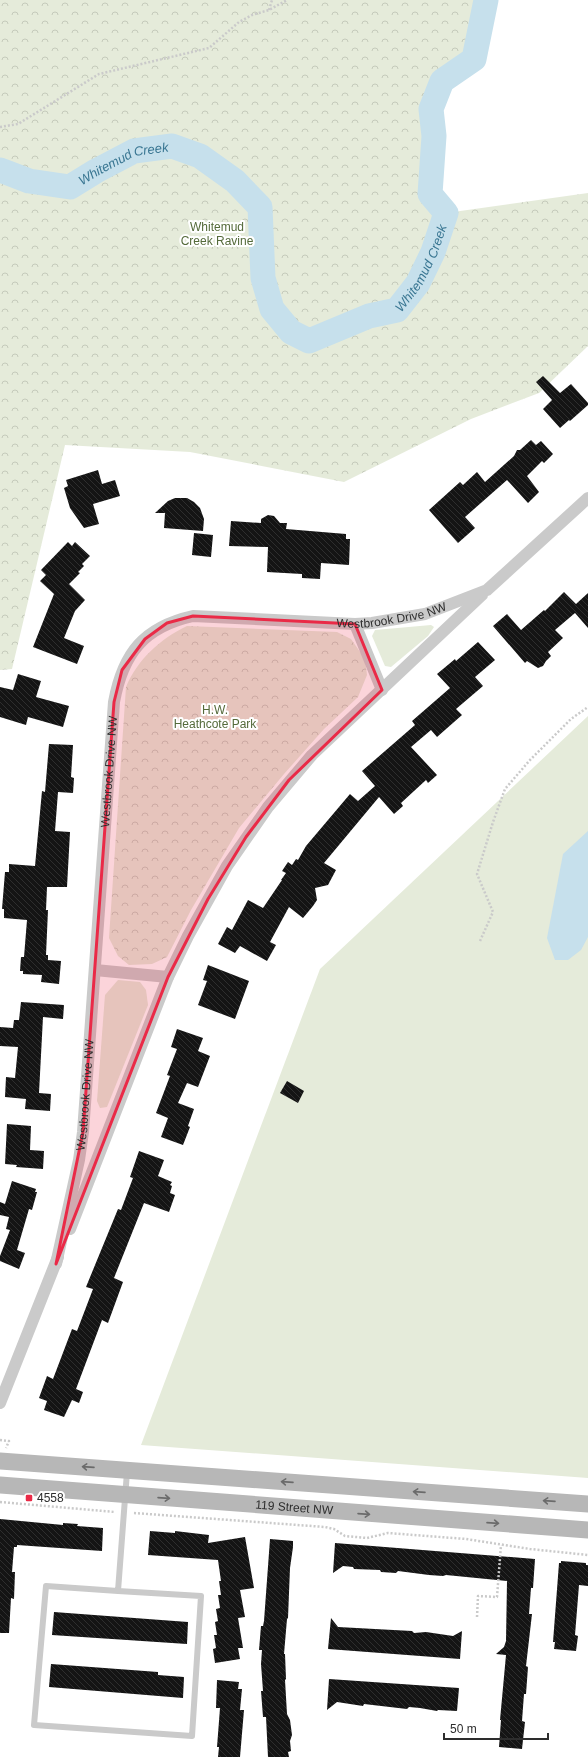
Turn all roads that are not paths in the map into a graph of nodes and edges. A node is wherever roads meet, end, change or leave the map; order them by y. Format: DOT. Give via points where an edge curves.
graph roads {
  1 [pos="588,498"];
  2 [pos="487,590"];
  3 [pos="356,624"];
  4 [pos="382,690"];
  5 [pos="95,970"];
  6 [pos="168,977"];
  7 [pos="56,1264"];
  8 [pos="0,1403"];
  9 [pos="0,1461"];
  10 [pos="127,1470"];
  11 [pos="0,1485"];
  12 [pos="126,1495"];
  13 [pos="588,1504"];
  14 [pos="588,1530"];
  15 [pos="118,1591"];
  1 -- 2 [label="street, Westbrook Drive NW"];
  2 -- 3 [label="street, Westbrook Drive NW" via="425,614 372,624"];
  2 -- 4 [label="street, Westbrook Drive NW"];
  3 -- 4 [label="street"];
  3 -- 5 [label="street, Westbrook Drive NW" via="193,616 167,623 145,639 128,658 122,670 114,702"];
  4 -- 6 [label="street, Westbrook Drive NW" via="312,755 268,807 227,866"];
  5 -- 6 [label="street"];
  5 -- 7 [label="street, Westbrook Drive NW" via="83,1132"];
  6 -- 7 [label="street, Westbrook Drive NW"];
  7 -- 8 [label="street, Westbrook Drive NW"];
  10 -- 9 [label="main road, one-way"];
  10 -- 12 [label="lane"];
  13 -- 10 [label="main road, one-way"];
  11 -- 12 [label="main road, 119 Street NW"];
  12 -- 14 [label="main road, 119 Street NW, one-way"];
  12 -- 15 [label="lane"];
  15 -- 15 [label="lane" via="200,1596 192,1736 34,1725 46,1586"];
}
